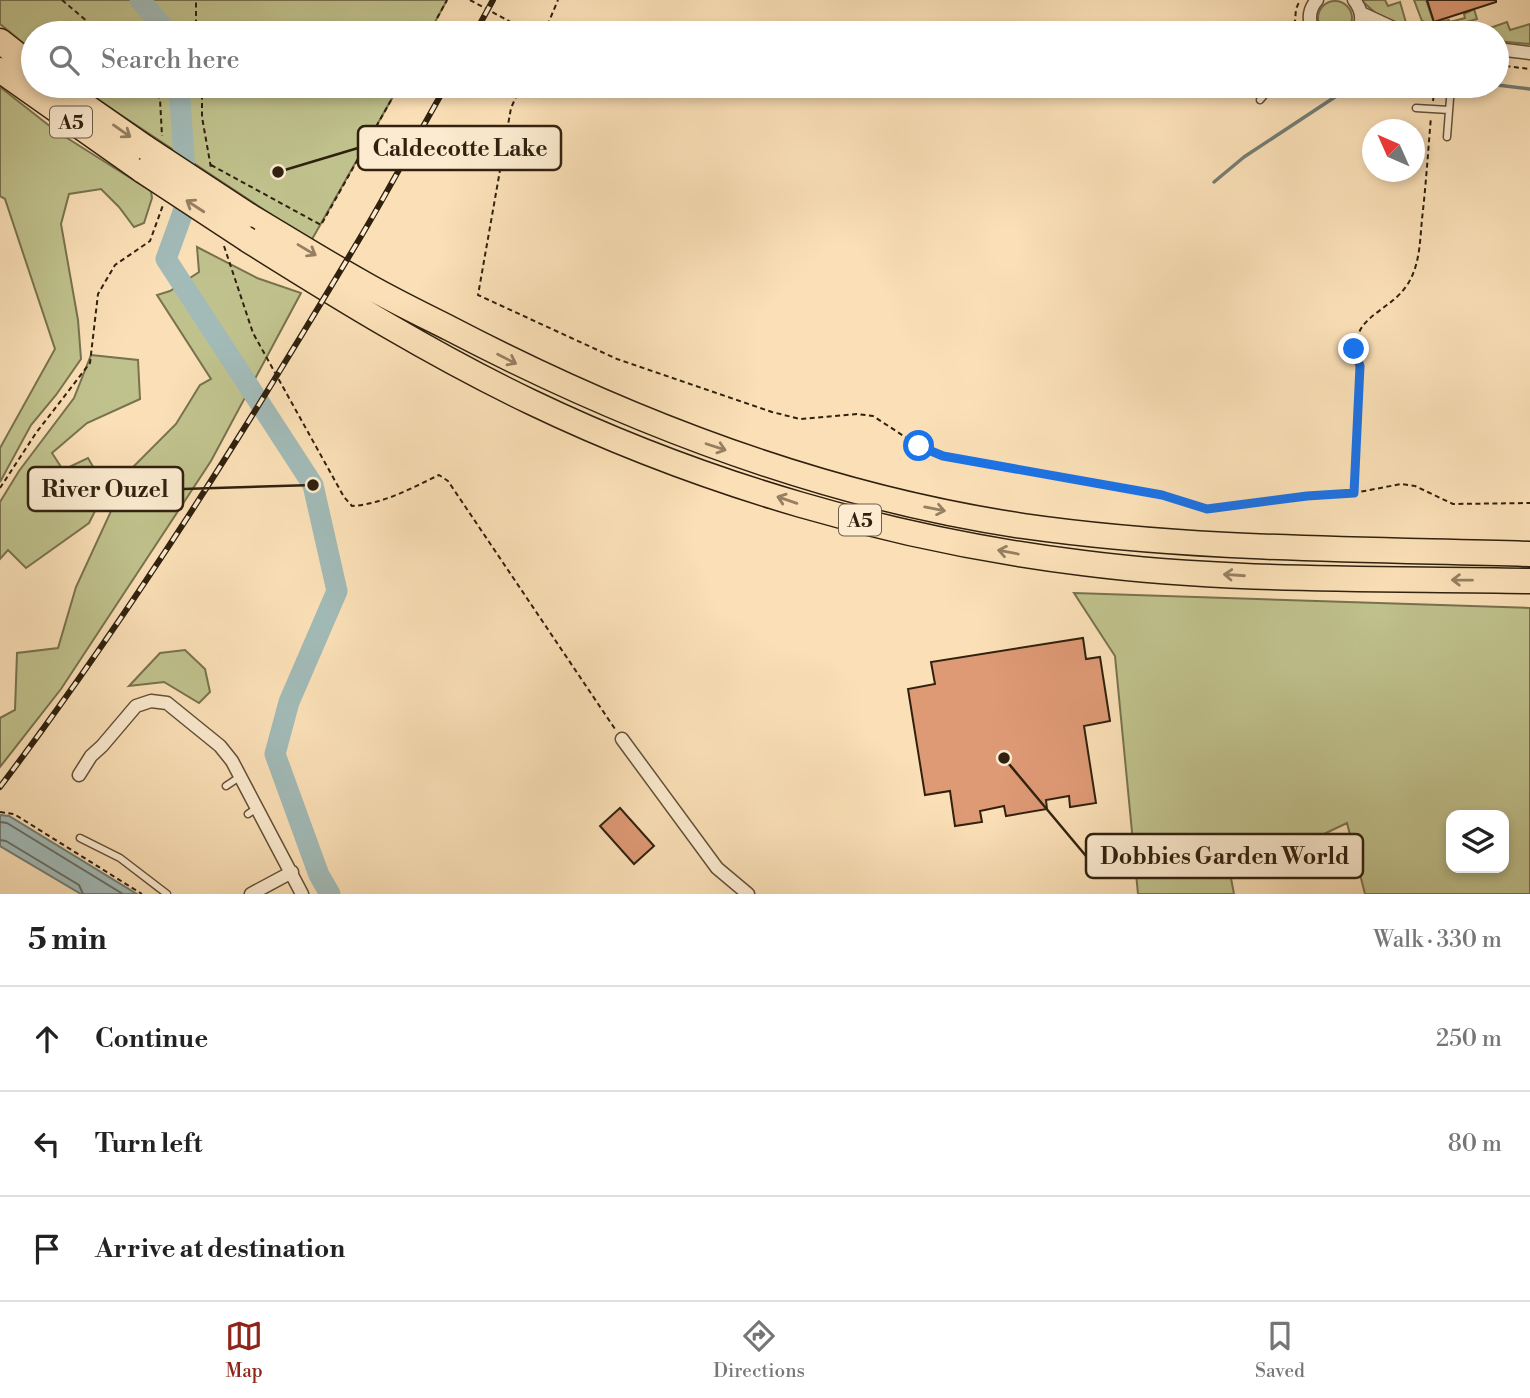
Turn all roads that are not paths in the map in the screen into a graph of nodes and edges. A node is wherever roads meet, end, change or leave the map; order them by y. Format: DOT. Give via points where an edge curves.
graph roads {
  1 [pos="1318,0"];
  2 [pos="1354,0"];
  3 [pos="1361,13"];
  4 [pos="1310,21"];
  5 [pos="1361,21"];
  6 [pos="1378,21"];
  7 [pos="0,41"];
  8 [pos="1509,50"];
  9 [pos="1530,53"];
  10 [pos="21,58"];
  11 [pos="0,70"];
  12 [pos="21,82"];
  13 [pos="51,98"];
  14 [pos="74,98"];
  15 [pos="1450,98"];
  16 [pos="1416,108"];
  17 [pos="1449,110"];
  18 [pos="1447,137"];
  19 [pos="150,153"];
  20 [pos="1530,554"];
  21 [pos="1530,581"];
  22 [pos="622,738"];
  23 [pos="79,775"];
  24 [pos="241,776"];
  25 [pos="226,786"];
  26 [pos="80,838"];
  27 [pos="292,872"];
  28 [pos="167,894"];
  29 [pos="251,894"];
  30 [pos="302,894"];
  31 [pos="748,894"];
  1 -- 4 [label="street"];
  2 -- 3 [label="street"];
  3 -- 5 [label="street"];
  3 -- 6 [label="street"];
  7 -- 10 [label="highway"];
  8 -- 9 [label="street"];
  11 -- 12 [label="highway, A5"];
  13 -- 19 [label="highway, A5"];
  14 -- 19 [label="highway, A5, one-way"];
  15 -- 17 [label="lane"];
  16 -- 17 [label="lane"];
  17 -- 18 [label="lane"];
  19 -- 20 [label="highway, A5, one-way, bridge" via="361,282 530,371 694,440 805,477 912,505 1050,529 1200,544"];
  21 -- 19 [label="highway, A5, one-way, bridge" via="1246,576 1086,564 913,534 814,508 680,464 531,402 427,349 248,240"];
  22 -- 31 [label="street" via="717,868"];
  23 -- 24 [label="street" via="90,756 136,706 151,701 167,703 195,731 220,746"];
  24 -- 25 [label="lane"];
  24 -- 27 [label="street" via="252,811"];
  26 -- 28 [label="lane" via="120,858"];
  27 -- 29 [label="street"];
  27 -- 30 [label="street"];
}
